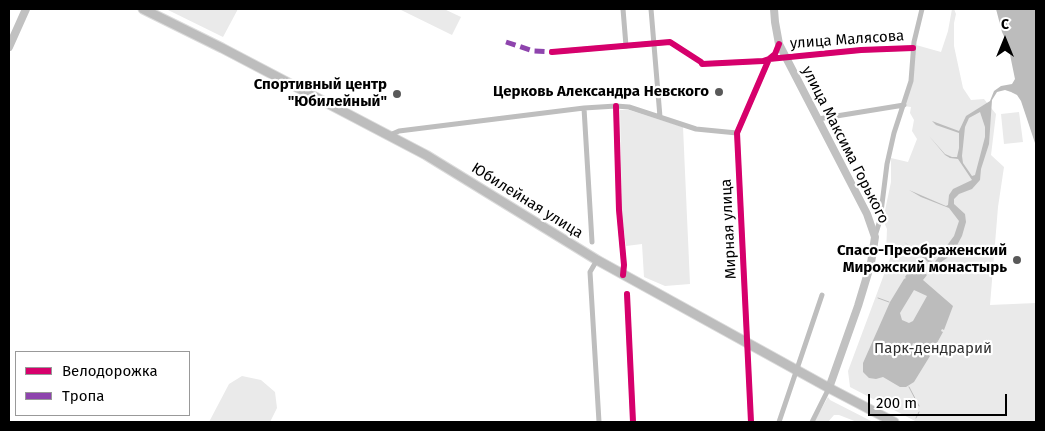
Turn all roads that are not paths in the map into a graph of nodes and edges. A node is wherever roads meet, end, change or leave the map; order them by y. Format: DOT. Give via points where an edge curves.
graph roads {
  1 [pos="26,9"];
  2 [pos="143,9"];
  3 [pos="623,9"];
  4 [pos="651,9"];
  5 [pos="774,9"];
  6 [pos="922,9"];
  7 [pos="654,44"];
  8 [pos="779,44"];
  9 [pos="626,46"];
  10 [pos="9,47"];
  11 [pos="913,48"];
  12 [pos="552,52"];
  13 [pos="785,58"];
  14 [pos="769,59"];
  15 [pos="904,105"];
  16 [pos="616,106"];
  17 [pos="584,108"];
  18 [pos="660,117"];
  19 [pos="818,119"];
  20 [pos="736,132"];
  21 [pos="390,135"];
  22 [pos="875,236"];
  23 [pos="592,242"];
  24 [pos="597,260"];
  25 [pos="623,274"];
  26 [pos="627,294"];
  27 [pos="822,295"];
  28 [pos="748,344"];
  29 [pos="797,371"];
  30 [pos="829,388"];
  31 [pos="599,422"];
  32 [pos="633,422"];
  33 [pos="751,422"];
  34 [pos="780,422"];
  35 [pos="812,422"];
  36 [pos="894,422"];
  1 -- 10 [label="main road"];
  2 -- 21 [label="main road, Юбилейная улица"];
  3 -- 9 [label="street"];
  4 -- 7 [label="street"];
  5 -- 8 [label="main road, улица Максима Горького"];
  6 -- 11 [label="street"];
  7 -- 9 [label="street, улица Малясова"];
  7 -- 14 [label="street, улица Малясова" via="670,42 702,64"];
  7 -- 18 [label="street"];
  8 -- 13 [label="main road, улица Максима Горького"];
  8 -- 14 [label="street, Мирная улица"];
  9 -- 12 [label="street, улица Малясова"];
  11 -- 13 [label="street, улица Малясова"];
  11 -- 15 [label="street" via="911,81"];
  13 -- 14 [label="street, улица Малясова"];
  13 -- 19 [label="main road, улица Максима Горького"];
  14 -- 20 [label="street, Мирная улица"];
  15 -- 19 [label="street"];
  15 -- 22 [label="street" via="887,164"];
  16 -- 17 [label="street"];
  16 -- 18 [label="street"];
  16 -- 25 [label="street"];
  17 -- 21 [label="street" via="399,131"];
  17 -- 23 [label="street"];
  18 -- 20 [label="street" via="696,129"];
  19 -- 22 [label="main road, улица Максима Горького"];
  20 -- 28 [label="street, Мирная улица"];
  21 -- 24 [label="main road, Юбилейная улица"];
  22 -- 30 [label="main road" via="858,306"];
  24 -- 25 [label="main road, Юбилейная улица"];
  24 -- 31 [label="street" via="590,272"];
  25 -- 28 [label="main road, Юбилейная улица"];
  26 -- 32 [label="street"];
  27 -- 29 [label="street"];
  28 -- 29 [label="main road, Юбилейная улица"];
  28 -- 33 [label="street, Мирная улица"];
  29 -- 30 [label="main road, Юбилейная улица"];
  29 -- 34 [label="street"];
  30 -- 35 [label="street"];
  30 -- 36 [label="main road, Юбилейная улица"];
}
